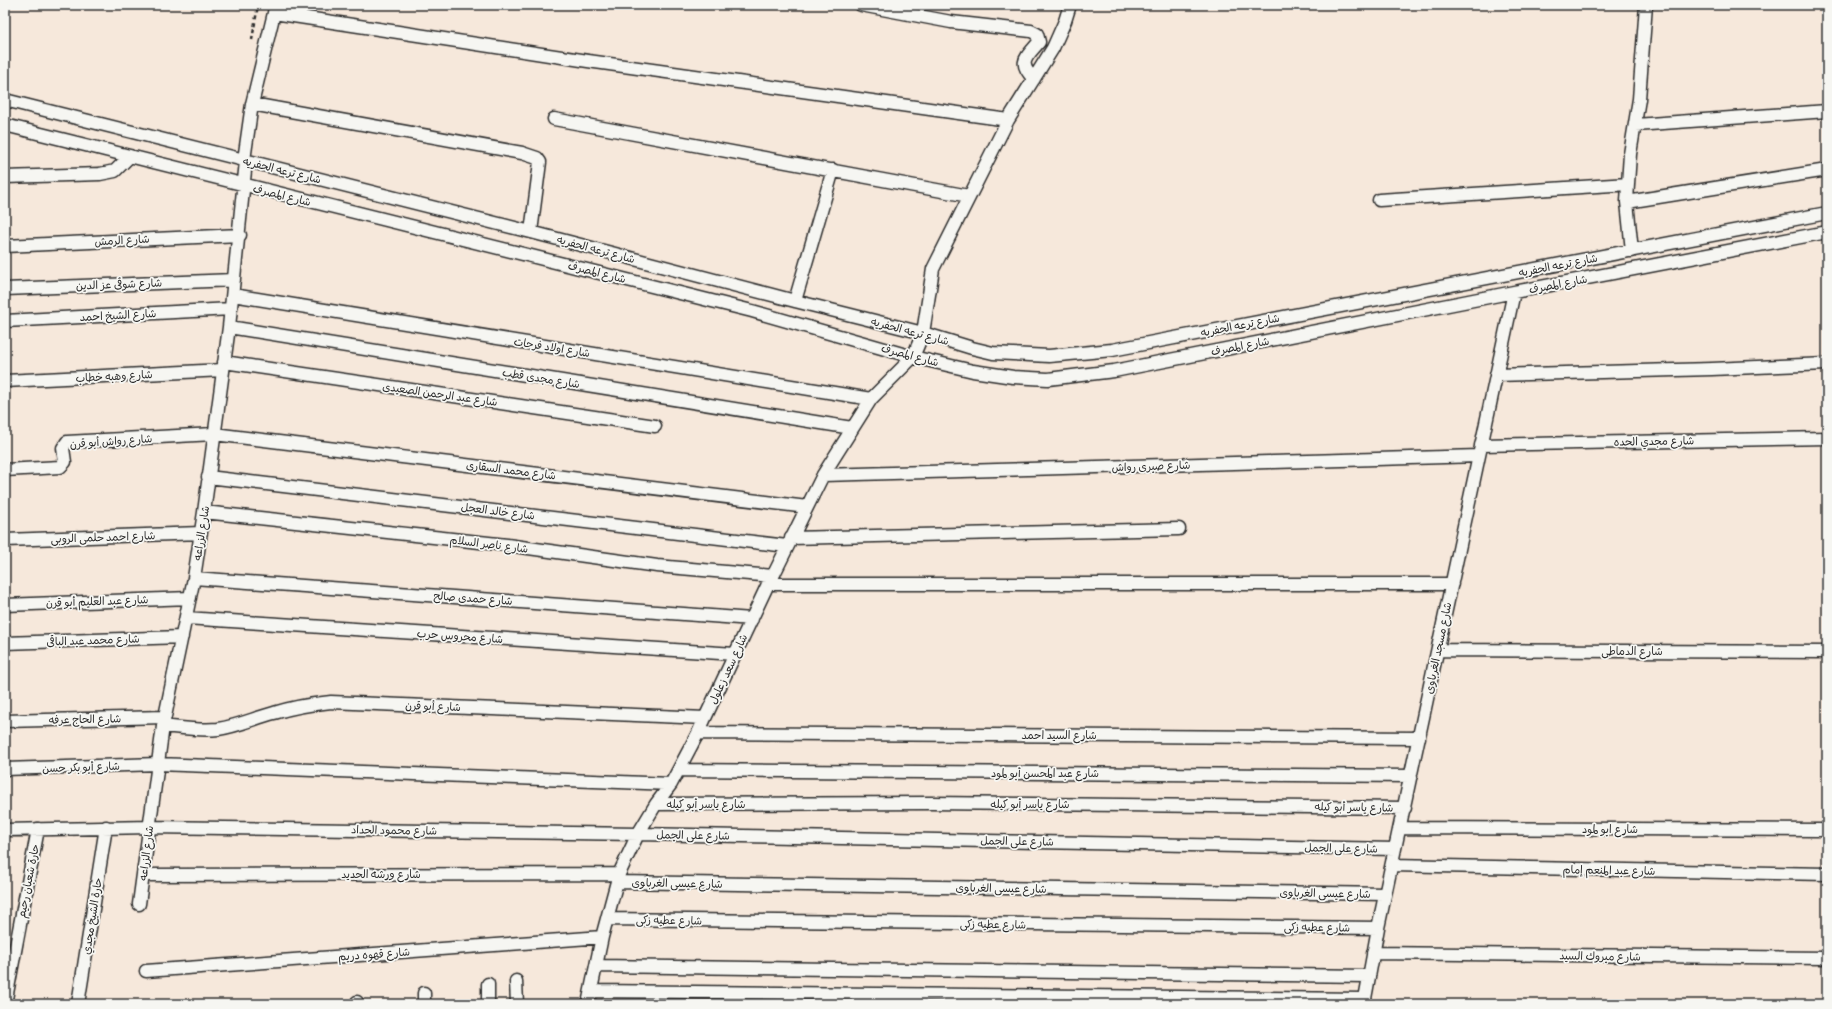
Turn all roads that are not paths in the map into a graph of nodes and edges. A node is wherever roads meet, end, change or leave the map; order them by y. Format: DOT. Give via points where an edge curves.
graph roads {
  1 [pos="861,5"];
  2 [pos="1070,5"];
  3 [pos="1646,5"];
  4 [pos="274,9"];
  5 [pos="1034,79"];
  6 [pos="5,100"];
  7 [pos="252,104"];
  8 [pos="1827,111"];
  9 [pos="554,119"];
  10 [pos="1008,120"];
  11 [pos="1636,124"];
  12 [pos="5,125"];
  13 [pos="130,156"];
  14 [pos="245,160"];
  15 [pos="833,170"];
  16 [pos="1827,170"];
  17 [pos="5,177"];
  18 [pos="1628,184"];
  19 [pos="245,185"];
  20 [pos="969,196"];
  21 [pos="1380,200"];
  22 [pos="1627,202"];
  23 [pos="1827,213"];
  24 [pos="531,232"];
  25 [pos="1827,232"];
  26 [pos="240,235"];
  27 [pos="5,246"];
  28 [pos="1632,251"];
  29 [pos="234,280"];
  30 [pos="5,289"];
  31 [pos="1514,292"];
  32 [pos="232,295"];
  33 [pos="795,301"];
  34 [pos="231,309"];
  35 [pos="5,321"];
  36 [pos="229,327"];
  37 [pos="923,333"];
  38 [pos="913,357"];
  39 [pos="1827,364"];
  40 [pos="224,366"];
  41 [pos="1496,375"];
  42 [pos="5,381"];
  43 [pos="871,399"];
  44 [pos="655,426"];
  45 [pos="852,428"];
  46 [pos="214,434"];
  47 [pos="1827,438"];
  48 [pos="1480,450"];
  49 [pos="5,470"];
  50 [pos="823,475"];
  51 [pos="208,477"];
  52 [pos="807,507"];
  53 [pos="204,512"];
  54 [pos="1179,529"];
  55 [pos="201,533"];
  56 [pos="5,540"];
  57 [pos="789,542"];
  58 [pos="194,578"];
  59 [pos="770,580"];
  60 [pos="1452,584"];
  61 [pos="190,598"];
  62 [pos="5,605"];
  63 [pos="186,618"];
  64 [pos="752,619"];
  65 [pos="182,637"];
  66 [pos="5,643"];
  67 [pos="1438,650"];
  68 [pos="1827,652"];
  69 [pos="735,654"];
  70 [pos="705,718"];
  71 [pos="5,721"];
  72 [pos="164,721"];
  73 [pos="698,733"];
  74 [pos="1419,738"];
  75 [pos="158,764"];
  76 [pos="5,769"];
  77 [pos="679,770"];
  78 [pos="1411,776"];
  79 [pos="671,784"];
  80 [pos="656,804"];
  81 [pos="1405,808"];
  82 [pos="150,827"];
  83 [pos="106,828"];
  84 [pos="1400,828"];
  85 [pos="38,829"];
  86 [pos="5,830"];
  87 [pos="1821,830"];
  88 [pos="638,834"];
  89 [pos="1395,849"];
  90 [pos="1392,865"];
  91 [pos="1827,874"];
  92 [pos="143,875"];
  93 [pos="618,878"];
  94 [pos="1385,894"];
  95 [pos="139,904"];
  96 [pos="607,919"];
  97 [pos="1378,928"];
  98 [pos="602,937"];
  99 [pos="1373,953"];
  100 [pos="1827,958"];
  101 [pos="596,966"];
  102 [pos="146,972"];
  103 [pos="1369,976"];
  104 [pos="516,981"];
  105 [pos="488,984"];
  106 [pos="591,991"];
  107 [pos="1364,1001"];
  108 [pos="5,1004"];
  109 [pos="78,1004"];
  110 [pos="488,1004"];
  111 [pos="517,1004"];
  112 [pos="588,1004"];
  1 -- 5 [label="street" via="950,22 1031,31 1037,34 1039,42 1024,59 1024,65"];
  2 -- 5 [label="street" via="1053,48"];
  3 -- 11 [label="street"];
  4 -- 7 [label="street, شارع الزراعه"];
  4 -- 10 [label="street" via="588,61"];
  5 -- 10 [label="street"];
  6 -- 14 [label="street, شارع ترعه الحفريه"];
  7 -- 14 [label="street, شارع الزراعه"];
  7 -- 24 [label="street" via="522,153 537,158 540,162"];
  8 -- 11 [label="street"];
  9 -- 15 [label="street"];
  10 -- 20 [label="street"];
  11 -- 18 [label="street"];
  12 -- 13 [label="street, شارع المصرف"];
  13 -- 17 [label="street" via="115,171 100,174"];
  13 -- 19 [label="street, شارع المصرف"];
  14 -- 19 [label="street, شارع الزراعه"];
  14 -- 24 [label="street, شارع ترعه الحفريه"];
  15 -- 20 [label="street"];
  15 -- 33 [label="street"];
  16 -- 22 [label="street"];
  18 -- 21 [label="street"];
  18 -- 22 [label="street"];
  19 -- 26 [label="street, شارع الزراعه"];
  19 -- 38 [label="street, شارع المصرف" via="752,311"];
  20 -- 37 [label="street" via="933,269"];
  22 -- 28 [label="street"];
  23 -- 28 [label="street, شارع ترعه الحفريه"];
  24 -- 33 [label="street, شارع ترعه الحفريه"];
  25 -- 31 [label="street, شارع المصرف"];
  26 -- 27 [label="street, شارع الرمش"];
  26 -- 29 [label="street, شارع الزراعه"];
  28 -- 37 [label="street, شارع ترعه الحفريه" via="1084,354 1049,356 994,353"];
  29 -- 30 [label="street, شارع شوقى عز الدين"];
  29 -- 32 [label="street, شارع الزراعه"];
  31 -- 38 [label="street, شارع المصرف" via="1078,377 1013,377"];
  31 -- 41 [label="street, شارع مسجد الغرباوى"];
  32 -- 34 [label="street, شارع الزراعه"];
  32 -- 43 [label="street, شارع اولاد فرحات"];
  33 -- 37 [label="street, شارع ترعه الحفريه"];
  34 -- 35 [label="street, شارع الشيخ احمد"];
  34 -- 36 [label="street, شارع الزراعه"];
  36 -- 40 [label="street, شارع الزراعه"];
  36 -- 45 [label="street, شارع مجدى قطب"];
  37 -- 38 [label="street"];
  38 -- 43 [label="street, شارع سعد زعلول"];
  39 -- 41 [label="street"];
  40 -- 42 [label="street, شارع وهبه خطاب"];
  40 -- 44 [label="street, شارع عبد الرحمن الصعيدى"];
  40 -- 46 [label="street, شارع الزراعه"];
  41 -- 48 [label="street, شارع مسجد الغرباوى"];
  43 -- 45 [label="street, شارع سعد زعلول"];
  45 -- 50 [label="street, شارع سعد زعلول"];
  46 -- 49 [label="street, شارع رواش أبو قرن" via="67,442 63,448 65,462 60,467"];
  46 -- 51 [label="street, شارع الزراعه"];
  46 -- 52 [label="street, شارع محمد السقارى"];
  47 -- 48 [label="street, شارع مجدي الحده"];
  48 -- 50 [label="street, شارع صبرى رواش"];
  48 -- 60 [label="street, شارع مسجد الغرباوى"];
  50 -- 52 [label="street, شارع سعد زعلول"];
  51 -- 53 [label="street, شارع الزراعه"];
  51 -- 57 [label="street, شارع خالد العجل"];
  52 -- 57 [label="street, شارع سعد زعلول"];
  53 -- 55 [label="street, شارع الزراعه"];
  53 -- 59 [label="street, شارع ناصر السلام" via="507,545"];
  54 -- 57 [label="street, شارع خالد العجل"];
  55 -- 56 [label="street, شارع احمد حلمى الروبى"];
  55 -- 58 [label="street, شارع الزراعه"];
  57 -- 59 [label="street, شارع سعد زعلول"];
  58 -- 61 [label="street, شارع الزراعه"];
  58 -- 64 [label="street, شارع حمدى صالح"];
  59 -- 60 [label="street, شارع ناصر السلام"];
  59 -- 64 [label="street, شارع سعد زعلول"];
  60 -- 67 [label="street, شارع مسجد الغرباوى"];
  61 -- 62 [label="street, شارع عبد العليم أبو قرن"];
  61 -- 63 [label="street, شارع الزراعه"];
  63 -- 65 [label="street, شارع الزراعه"];
  63 -- 69 [label="street, شارع محروس حرب"];
  64 -- 69 [label="street, شارع سعد زعلول"];
  65 -- 66 [label="street, شارع محمد عبد الباقى"];
  65 -- 72 [label="street, شارع الزراعه"];
  67 -- 68 [label="street, شارع الدماطى"];
  67 -- 74 [label="street, شارع مسجد الغرباوى"];
  69 -- 70 [label="street, شارع سعد زعلول"];
  70 -- 72 [label="street, شارع أبو قرن" via="331,702 292,708 246,723 218,728 190,730"];
  70 -- 73 [label="street, شارع سعد زعلول"];
  71 -- 72 [label="street, شارع الحاج عرفه"];
  72 -- 75 [label="street, شارع الزراعه"];
  73 -- 74 [label="street, شارع السيد احمد"];
  73 -- 77 [label="street, شارع سعد زعلول"];
  74 -- 78 [label="street, شارع مسجد الغرباوى"];
  75 -- 76 [label="street, شارع أبو بكر حسن"];
  75 -- 79 [label="street, شارع أبو بكر حسن"];
  75 -- 82 [label="street, شارع الزراعه"];
  77 -- 78 [label="street, شارع عبد المحسن أبو لمود"];
  77 -- 79 [label="street, شارع سعد زعلول"];
  78 -- 81 [label="street, شارع مسجد الغرباوى"];
  79 -- 80 [label="street, شارع سعد زعلول"];
  80 -- 81 [label="street, شارع ياسر أبو كيله" via="939,803"];
  80 -- 88 [label="street, شارع سعد زعلول"];
  81 -- 84 [label="street, شارع مسجد الغرباوى"];
  82 -- 83 [label="street, شارع محمود الحداد"];
  82 -- 88 [label="street, شارع محمود الحداد"];
  82 -- 92 [label="street, شارع الزراعه"];
  83 -- 85 [label="street, شارع محمود الحداد"];
  83 -- 109 [label="street, حارة الشيخ مجدي"];
  84 -- 87 [label="street, شارع ابو لمود"];
  84 -- 89 [label="street, شارع مسجد الغرباوى"];
  85 -- 86 [label="street, شارع محمود الحداد"];
  85 -- 108 [label="street, حارة شعبان رحيم"];
  88 -- 89 [label="street, شارع على الجمل"];
  88 -- 93 [label="street, شارع سعد زعلول"];
  89 -- 90 [label="street, شارع مسجد الغرباوى"];
  90 -- 91 [label="street, شارع عبد المنعم إمام"];
  90 -- 94 [label="street, شارع مسجد الغرباوى"];
  92 -- 93 [label="street, شارع ورشه الحديد"];
  92 -- 95 [label="street, شارع الزراعه"];
  93 -- 94 [label="street, شارع عيسى الغرباوى"];
  93 -- 96 [label="street, شارع سعد زعلول"];
  94 -- 97 [label="street, شارع مسجد الغرباوى"];
  96 -- 97 [label="street, شارع عطيه زكى"];
  96 -- 98 [label="street, شارع سعد زعلول"];
  97 -- 99 [label="street, شارع مسجد الغرباوى"];
  98 -- 101 [label="street, شارع سعد زعلول"];
  98 -- 102 [label="street, شارع قهوه دريم"];
  99 -- 100 [label="street, شارع مبروك السيد"];
  99 -- 103 [label="street, شارع مسجد الغرباوى"];
  101 -- 103 [label="street"];
  101 -- 106 [label="street, شارع سعد زعلول"];
  103 -- 107 [label="street, شارع مسجد الغرباوى"];
  104 -- 111 [label="street"];
  105 -- 110 [label="street"];
  106 -- 107 [label="street"];
  106 -- 112 [label="street, شارع سعد زعلول"];
}
